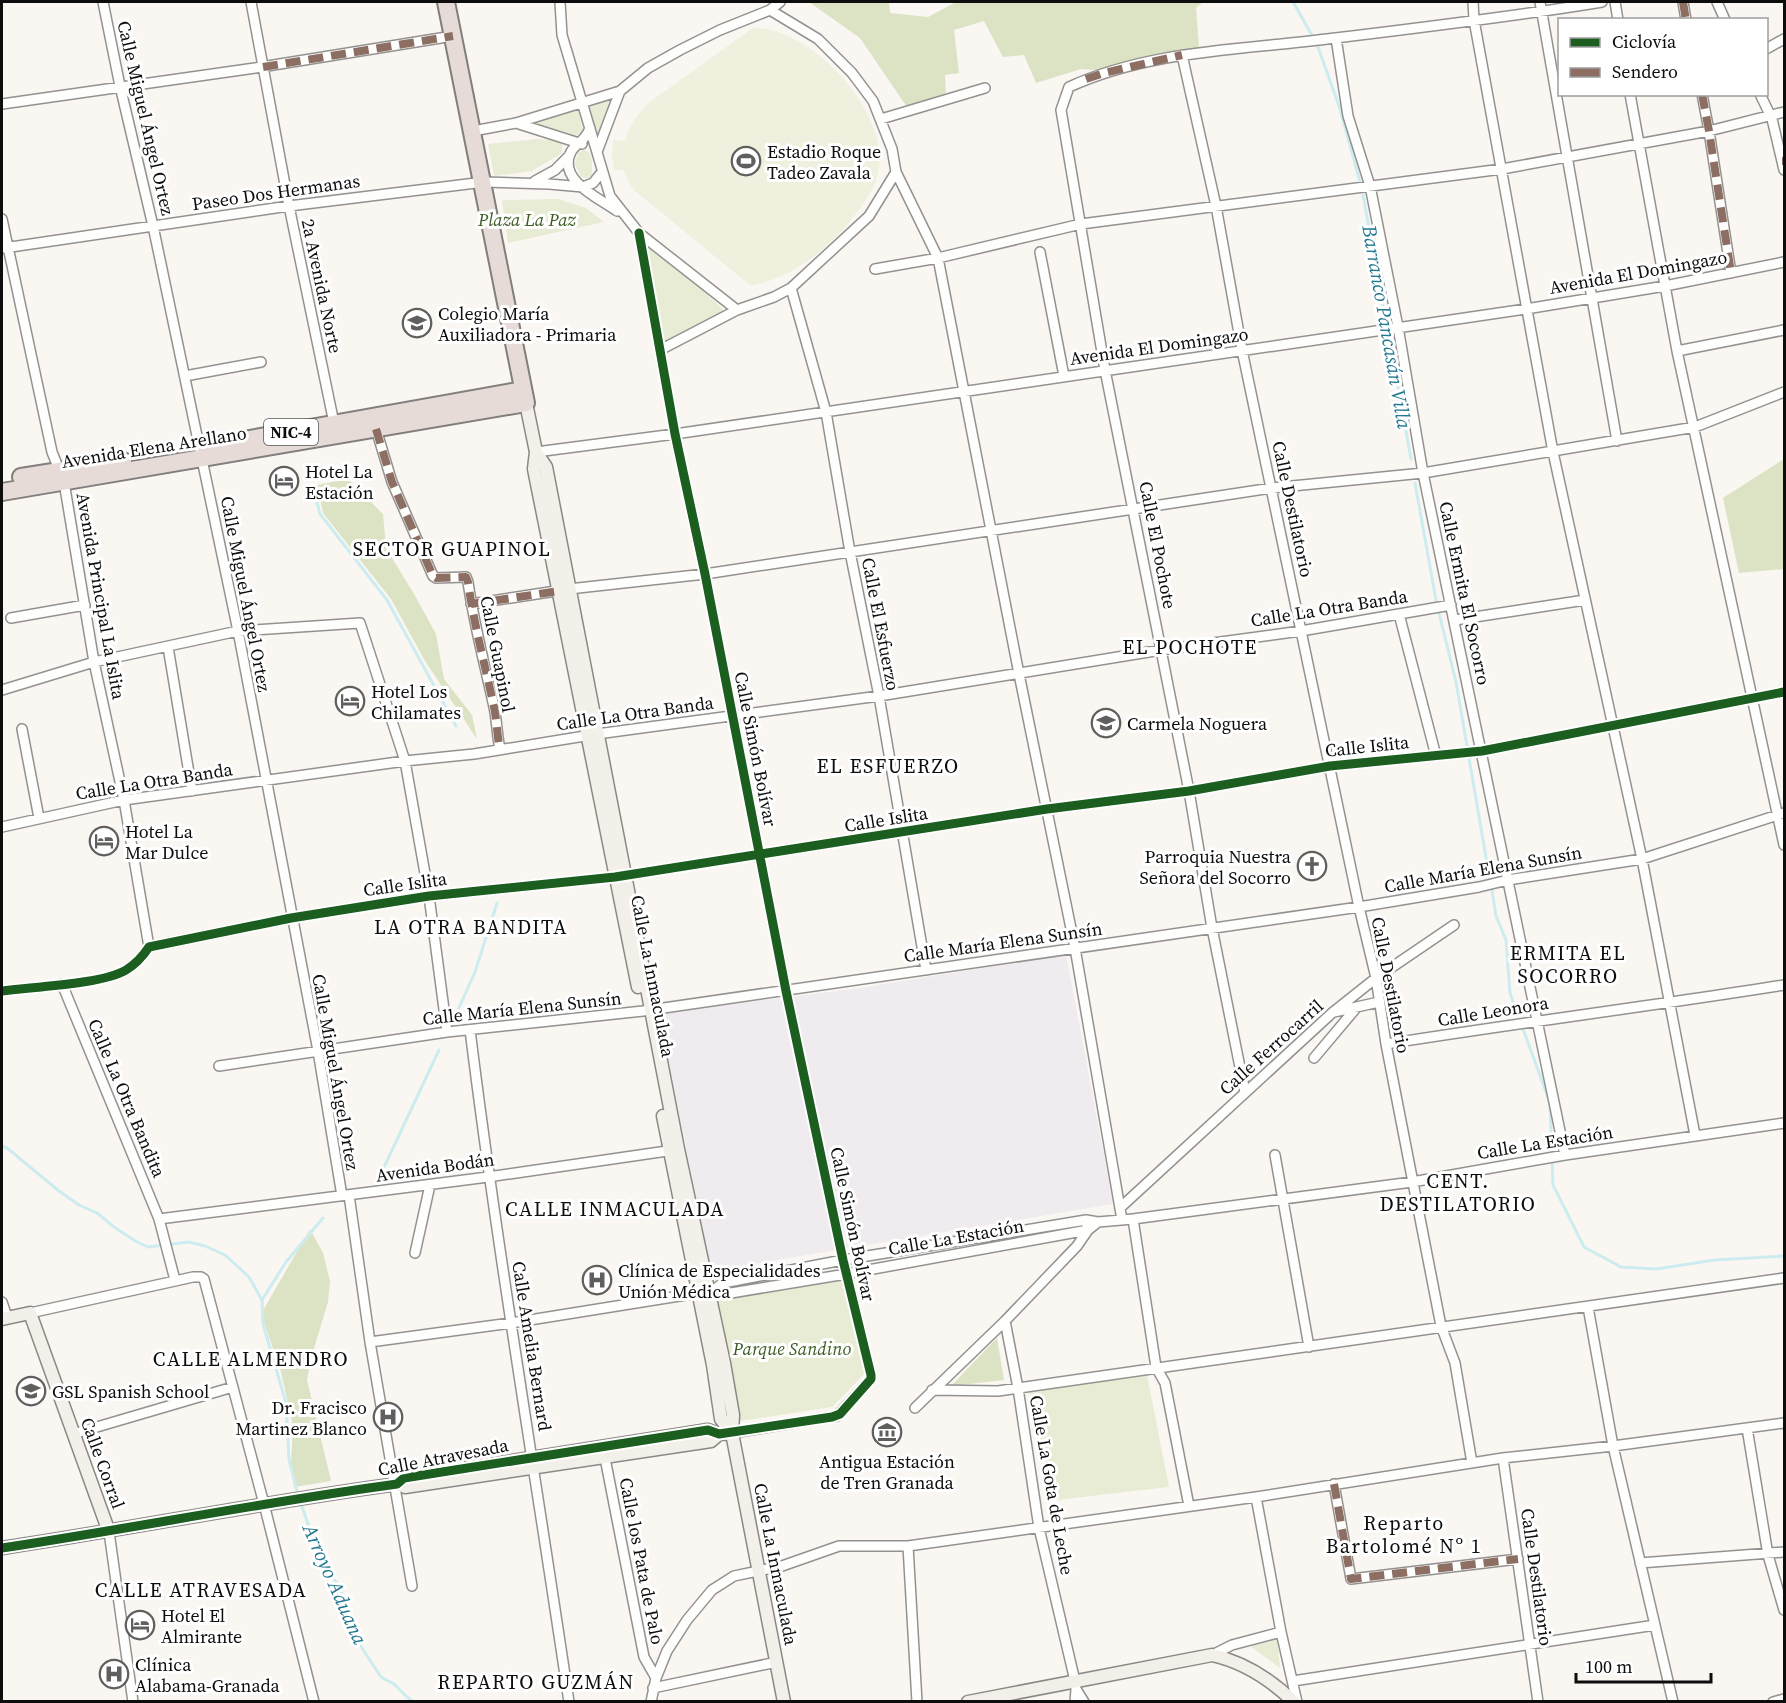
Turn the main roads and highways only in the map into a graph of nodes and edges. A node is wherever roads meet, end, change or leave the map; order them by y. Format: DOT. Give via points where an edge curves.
graph roads {
  1 [pos="446,2"];
  2 [pos="524,396"];
  3 [pos="410,417"];
  4 [pos="335,430"];
  5 [pos="62,477"];
  6 [pos="2,481"];
  7 [pos="2,492"];
  8 [pos="4,1318"];
  9 [pos="732,1433"];
  10 [pos="109,1532"];
  11 [pos="2,1548"];
  12 [pos="784,1701"];
  13 [pos="968,1701"];
  14 [pos="1296,1701"];
  1 -- 2 [label="highway"];
  2 -- 3 [label="highway, Avenida Elena Arellano / NIC-4"];
  2 -- 9 [label="main road, Calle La Inmaculada" via="536,452 546,467 564,590 619,876 718,1364 733,1415"];
  3 -- 4 [label="highway, Avenida Elena Arellano / NIC-4"];
  3 -- 4 [label="highway, Avenida Elena Arellano / NIC-4" via="376,429"];
  4 -- 5 [label="highway, Avenida Elena Arellano / NIC-4"];
  5 -- 6 [label="highway, Avenida Elena Arellano / NIC-4"];
  5 -- 7 [label="highway, Avenida Elena Arellano / NIC-4"];
  8 -- 10 [label="main road, Calle Corral" via="30,1313"];
  9 -- 10 [label="main road, Calle Atravesada" via="719,1434 711,1441 664,1443 463,1474 405,1487 395,1484 264,1504"];
  9 -- 12 [label="main road, Calle La Inmaculada"];
  10 -- 11 [label="main road, Calle Atravesada"];
  13 -- 14 [label="main road" via="1076,1685 1212,1655 1261,1675"];
}
